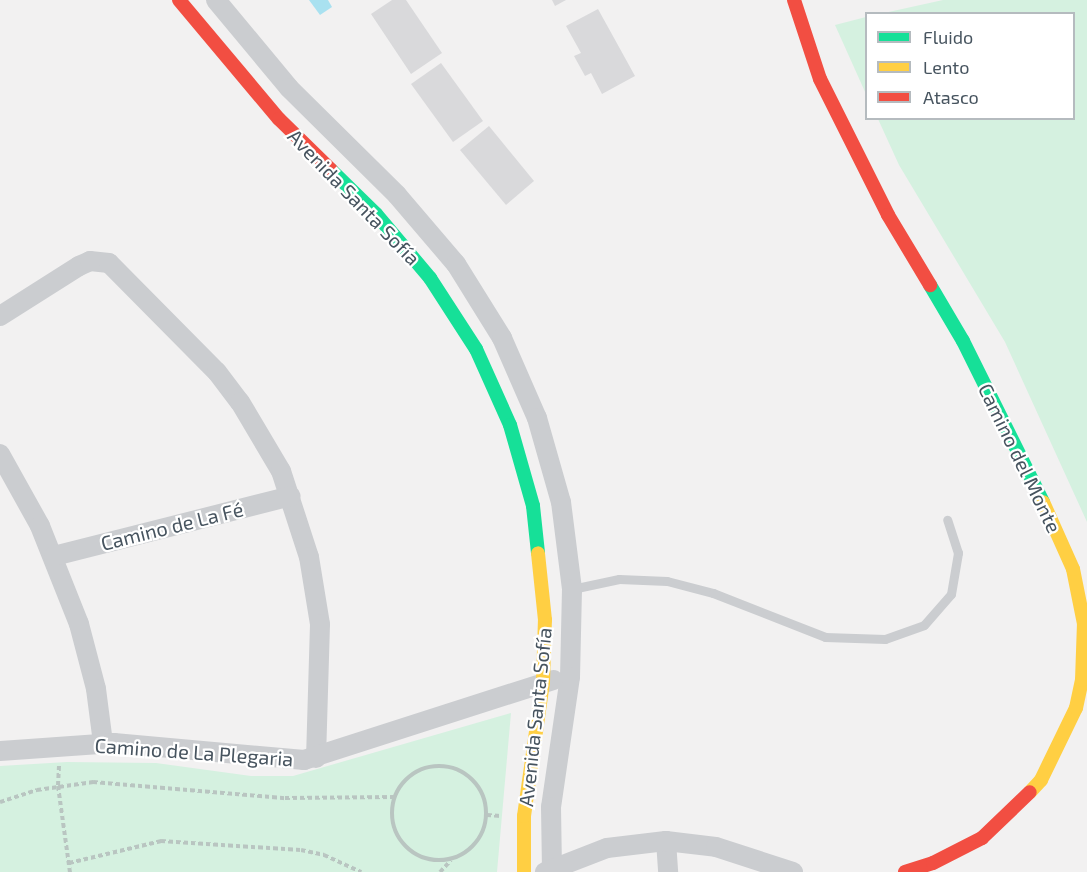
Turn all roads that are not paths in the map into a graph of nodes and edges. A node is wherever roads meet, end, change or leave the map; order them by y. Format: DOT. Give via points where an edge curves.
graph roads {
  1 [pos="179,0"];
  2 [pos="216,0"];
  3 [pos="794,0"];
  4 [pos="0,316"];
  5 [pos="0,454"];
  6 [pos="291,496"];
  7 [pos="946,520"];
  8 [pos="54,556"];
  9 [pos="572,589"];
  10 [pos="570,677"];
  11 [pos="543,682"];
  12 [pos="1082,709"];
  13 [pos="103,743"];
  14 [pos="0,752"];
  15 [pos="316,758"];
  16 [pos="666,841"];
  17 [pos="549,871"];
  18 [pos="524,872"];
  19 [pos="668,872"];
  20 [pos="793,872"];
  21 [pos="905,872"];
  1 -- 11 [label="street, Avenida Santa Sofía" via="279,119 404,245 476,349 510,425 533,506 544,589"];
  2 -- 9 [label="street, Avenida Santa Sofía" via="289,88 428,228 480,300 521,378 550,460 568,546"];
  3 -- 12 [label="street, Camino del Monte" via="820,79 888,215 963,341 1023,456 1073,569 1084,624"];
  4 -- 6 [label="street, Camino de La Plegaria" via="79,266 90,261 109,263 217,372 258,428"];
  5 -- 8 [label="street"];
  6 -- 8 [label="street, Camino de La Fé"];
  6 -- 15 [label="street, Camino de La Plegaria" via="309,557 320,624"];
  7 -- 9 [label="lane" via="958,553 951,594 924,625 885,639 825,637 713,593 667,581 619,579"];
  8 -- 13 [label="street" via="89,657"];
  9 -- 10 [label="street, Avenida Santa Sofía"];
  10 -- 11 [label="street, Camino de La Plegaria"];
  10 -- 17 [label="street, Avenida Santa Sofía" via="551,807"];
  11 -- 15 [label="street, Camino de La Plegaria"];
  11 -- 18 [label="street, Avenida Santa Sofía" via="524,816"];
  12 -- 21 [label="street, Camino del Monte" via="1041,780 1004,821 958,852"];
  13 -- 14 [label="street, Camino de La Plegaria"];
  13 -- 15 [label="street, Camino de La Plegaria" via="191,747 290,760"];
  16 -- 17 [label="street" via="607,848"];
  16 -- 19 [label="street"];
  16 -- 20 [label="street" via="716,847"];
}
